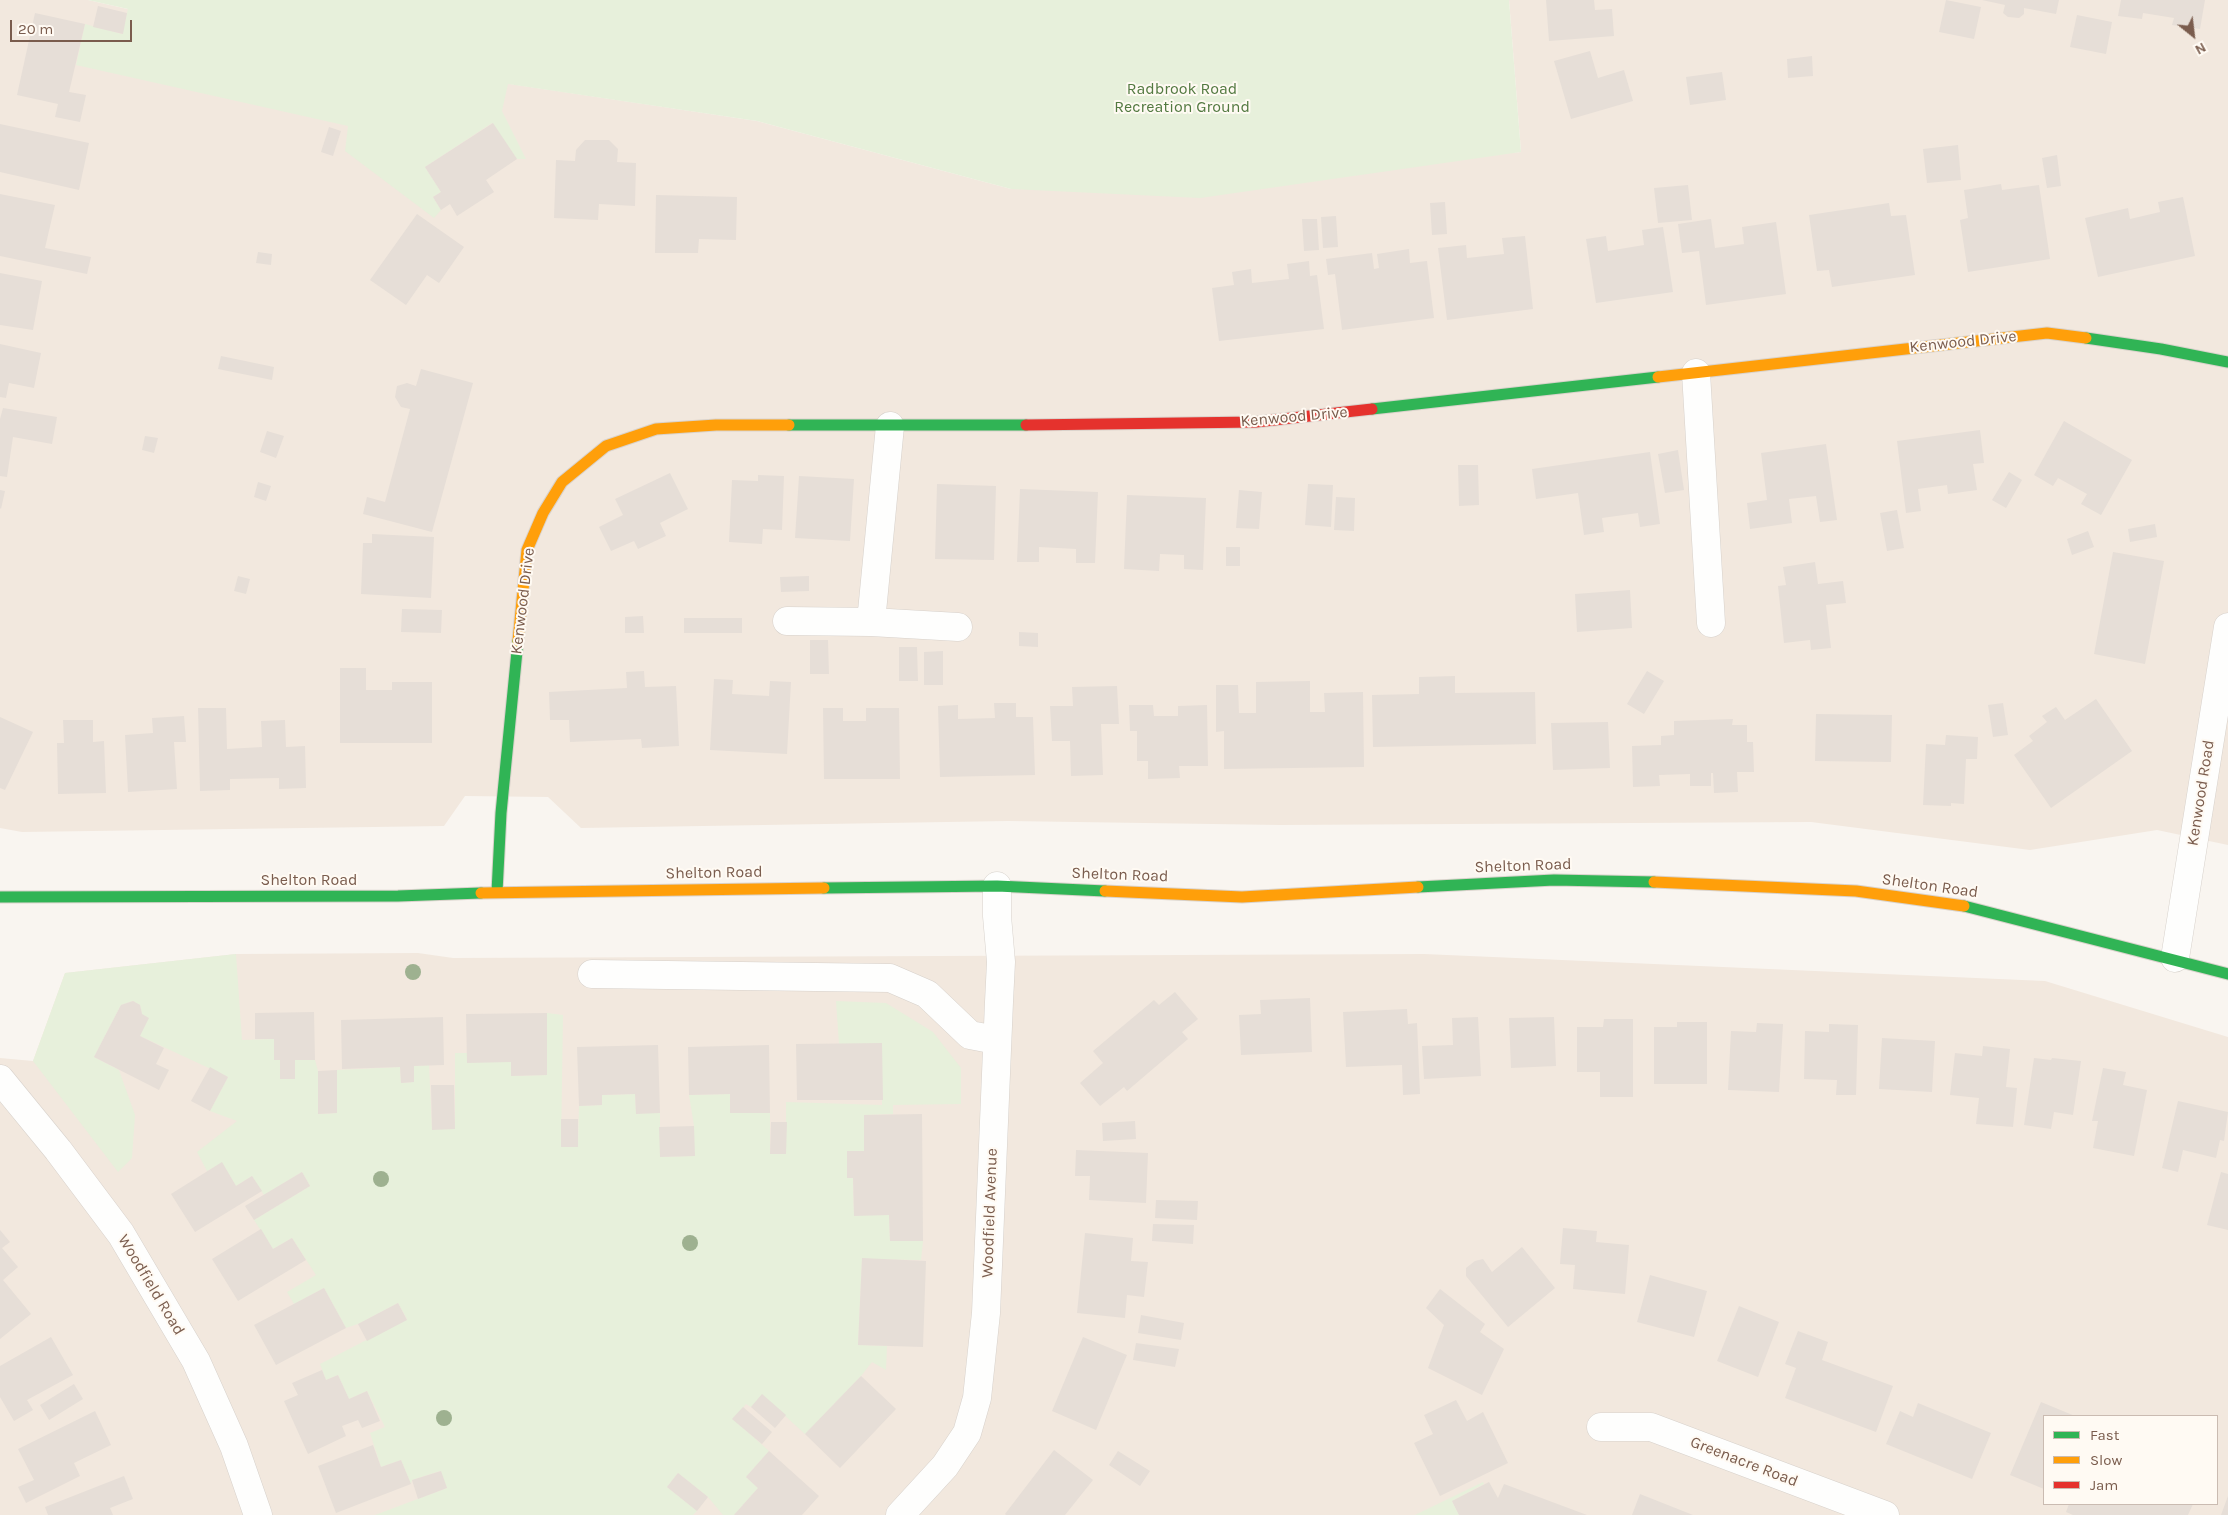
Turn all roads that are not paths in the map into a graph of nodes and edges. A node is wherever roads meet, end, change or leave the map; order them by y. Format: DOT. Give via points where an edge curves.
graph roads {
  1 [pos="2228,362"];
  2 [pos="1696,373"];
  3 [pos="890,426"];
  4 [pos="786,621"];
  5 [pos="871,622"];
  6 [pos="1711,623"];
  7 [pos="958,627"];
  8 [pos="2228,627"];
  9 [pos="998,886"];
  10 [pos="497,892"];
  11 [pos="0,897"];
  12 [pos="2175,958"];
  13 [pos="592,974"];
  14 [pos="2228,974"];
  15 [pos="996,1040"];
  16 [pos="0,1079"];
  17 [pos="1601,1428"];
  18 [pos="258,1515"];
  19 [pos="900,1515"];
  20 [pos="1885,1515"];
  1 -- 2 [label="main road, Kenwood Drive" via="2047,333"];
  2 -- 3 [label="main road, Kenwood Drive" via="1256,422"];
  2 -- 6 [label="street"];
  3 -- 5 [label="street"];
  3 -- 10 [label="main road, Kenwood Drive" via="716,424 656,429 606,446 562,482 543,513 527,550 500,813"];
  4 -- 5 [label="street"];
  5 -- 7 [label="street"];
  8 -- 12 [label="street, Kenwood Road"];
  9 -- 10 [label="main road, Shelton Road"];
  9 -- 12 [label="main road, Shelton Road" via="1242,897 1554,880 1856,891 1976,908"];
  9 -- 15 [label="street, Woodfield Avenue" via="1000,962"];
  10 -- 11 [label="main road, Shelton Road" via="398,896"];
  12 -- 14 [label="main road, Shelton Road"];
  13 -- 15 [label="street" via="890,978 927,994 970,1035"];
  15 -- 19 [label="street, Woodfield Avenue" via="986,1313 977,1398 966,1433 945,1466"];
  16 -- 18 [label="street, Woodfield Road" via="122,1234 196,1361 234,1446"];
  17 -- 20 [label="street, Greenacre Road" via="1651,1427"];
}
